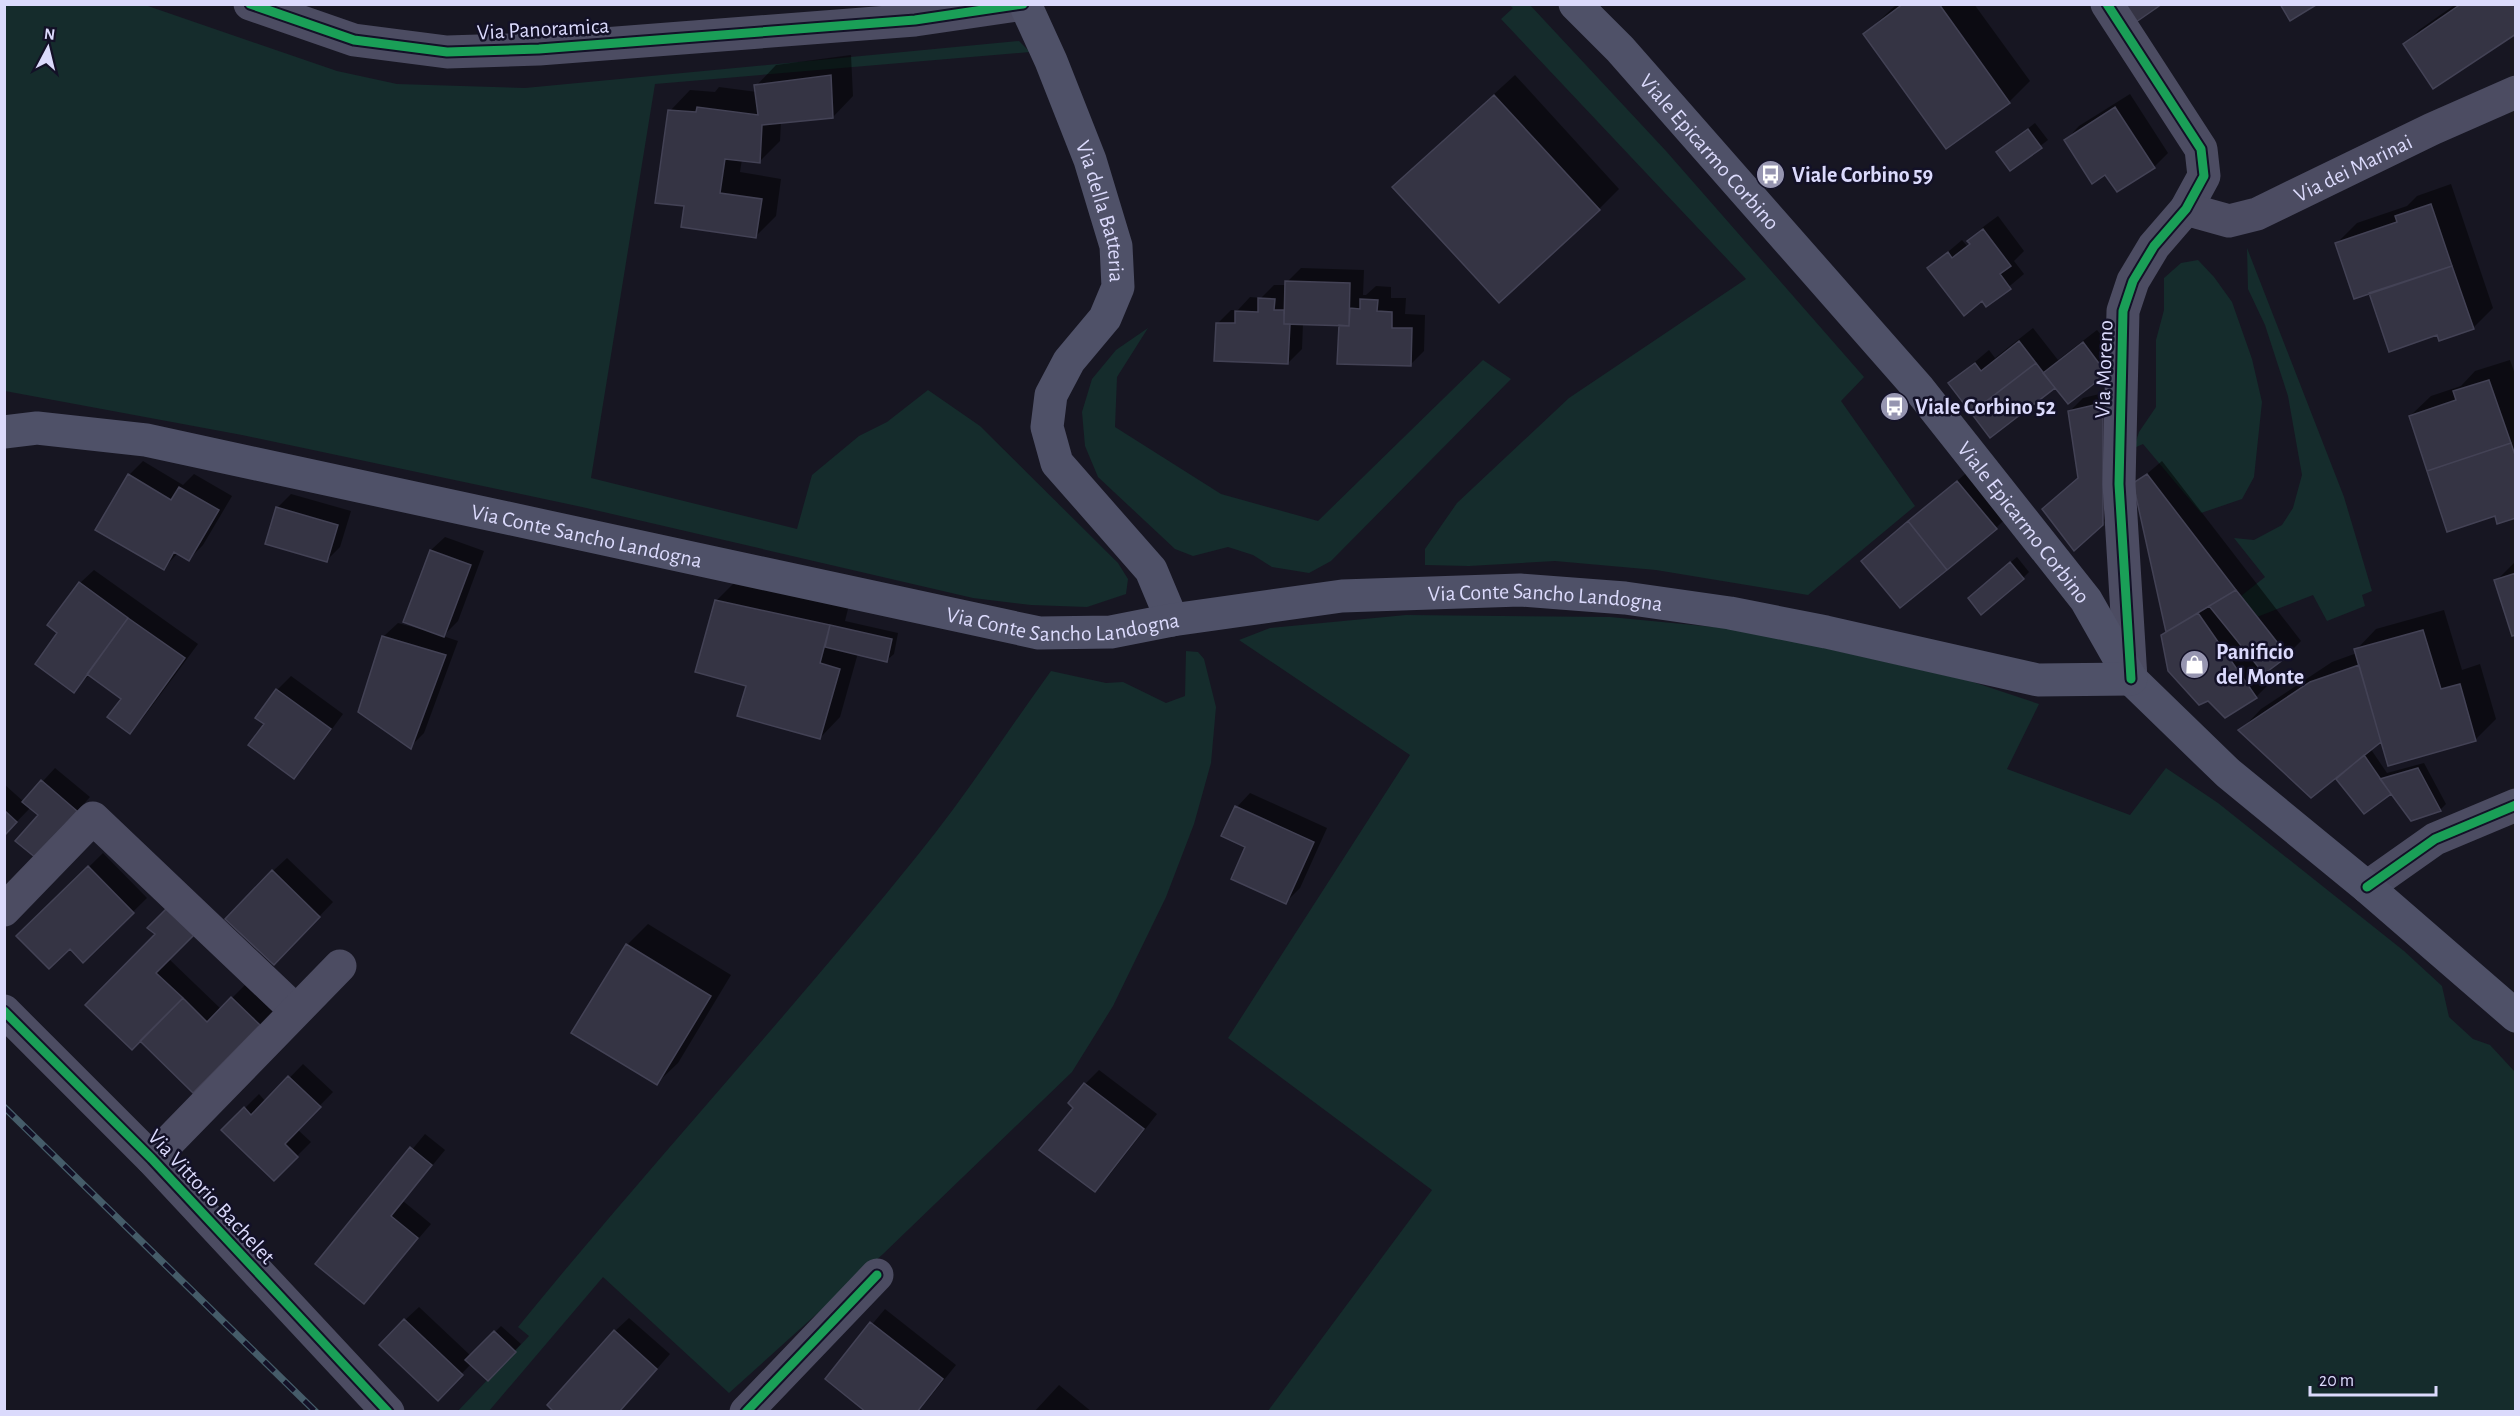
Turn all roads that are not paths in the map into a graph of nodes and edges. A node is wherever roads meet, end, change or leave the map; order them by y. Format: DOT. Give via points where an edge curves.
graph roads {
  1 [pos="250,4"];
  2 [pos="1024,4"];
  3 [pos="1575,4"];
  4 [pos="2107,4"];
  5 [pos="927,12"];
  6 [pos="2516,92"];
  7 [pos="2186,209"];
  8 [pos="4,432"];
  9 [pos="2124,575"];
  10 [pos="2086,600"];
  11 [pos="1172,620"];
  12 [pos="2131,679"];
  13 [pos="2516,805"];
  14 [pos="2367,887"];
  15 [pos="4,910"];
  16 [pos="340,966"];
  17 [pos="295,1010"];
  18 [pos="4,1011"];
  19 [pos="2516,1016"];
  20 [pos="152,1159"];
  21 [pos="877,1275"];
  22 [pos="388,1412"];
  23 [pos="746,1412"];
  1 -- 5 [label="street, Via Panoramica" via="354,40 447,52 539,49"];
  2 -- 5 [label="street, Via Panoramica"];
  2 -- 11 [label="main road, Via della Batteria" via="1090,160 1116,246 1119,287 1105,318 1069,361 1051,395 1047,427 1057,463 1151,570"];
  3 -- 10 [label="main road, Viale Epicarmo Corbino" via="1628,58 1919,389"];
  4 -- 7 [label="street, Via Moreno" via="2202,149 2204,176"];
  6 -- 7 [label="street, Via dei Marinai" via="2257,214 2229,221"];
  7 -- 9 [label="street, Via Moreno" via="2154,246 2133,280 2123,311 2119,484"];
  8 -- 11 [label="main road, Via Conte Sancho Landogna" via="37,428 146,440 1039,633 1112,632"];
  9 -- 10 [label="street"];
  9 -- 12 [label="street, Via Moreno"];
  10 -- 12 [label="main road, Viale Epicarmo Corbino"];
  11 -- 12 [label="main road, Via Conte Sancho Landogna" via="1342,597 1520,590 1625,598 1730,613 2038,680"];
  12 -- 14 [label="main road, Viale Epicarmo Corbino" via="2228,772"];
  13 -- 14 [label="street" via="2435,839"];
  14 -- 19 [label="main road, Viale Epicarmo Corbino"];
  15 -- 17 [label="street" via="93,818"];
  16 -- 17 [label="street"];
  17 -- 20 [label="street"];
  18 -- 20 [label="street, Via Vittorio Bachelet"];
  20 -- 22 [label="street, Via Vittorio Bachelet"];
  21 -- 23 [label="street"];
}
